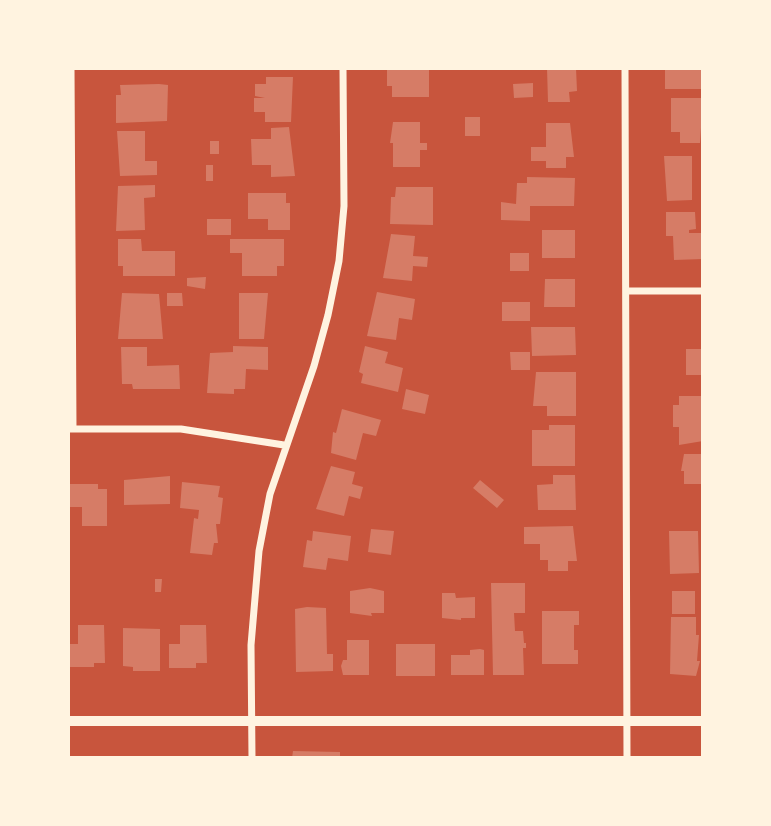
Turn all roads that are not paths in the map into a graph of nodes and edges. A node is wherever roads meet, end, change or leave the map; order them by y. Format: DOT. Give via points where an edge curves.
graph roads {
  1 [pos="71,68"];
  2 [pos="343,68"];
  3 [pos="625,68"];
  4 [pos="626,291"];
  5 [pos="703,291"];
  6 [pos="71,429"];
  7 [pos="284,445"];
  8 [pos="626,721"];
  9 [pos="703,721"];
  10 [pos="68,722"];
  11 [pos="252,722"];
  12 [pos="252,758"];
  13 [pos="627,758"];
  1 -- 6 [label="street"];
  2 -- 7 [label="street" via="344,206 339,261 317,353"];
  3 -- 4 [label="street"];
  4 -- 5 [label="street"];
  4 -- 8 [label="street"];
  6 -- 7 [label="street" via="181,429"];
  7 -- 11 [label="street" via="259,551 251,645"];
  8 -- 9 [label="street"];
  8 -- 11 [label="street"];
  8 -- 13 [label="street"];
  10 -- 11 [label="street"];
  11 -- 12 [label="street"];
}
